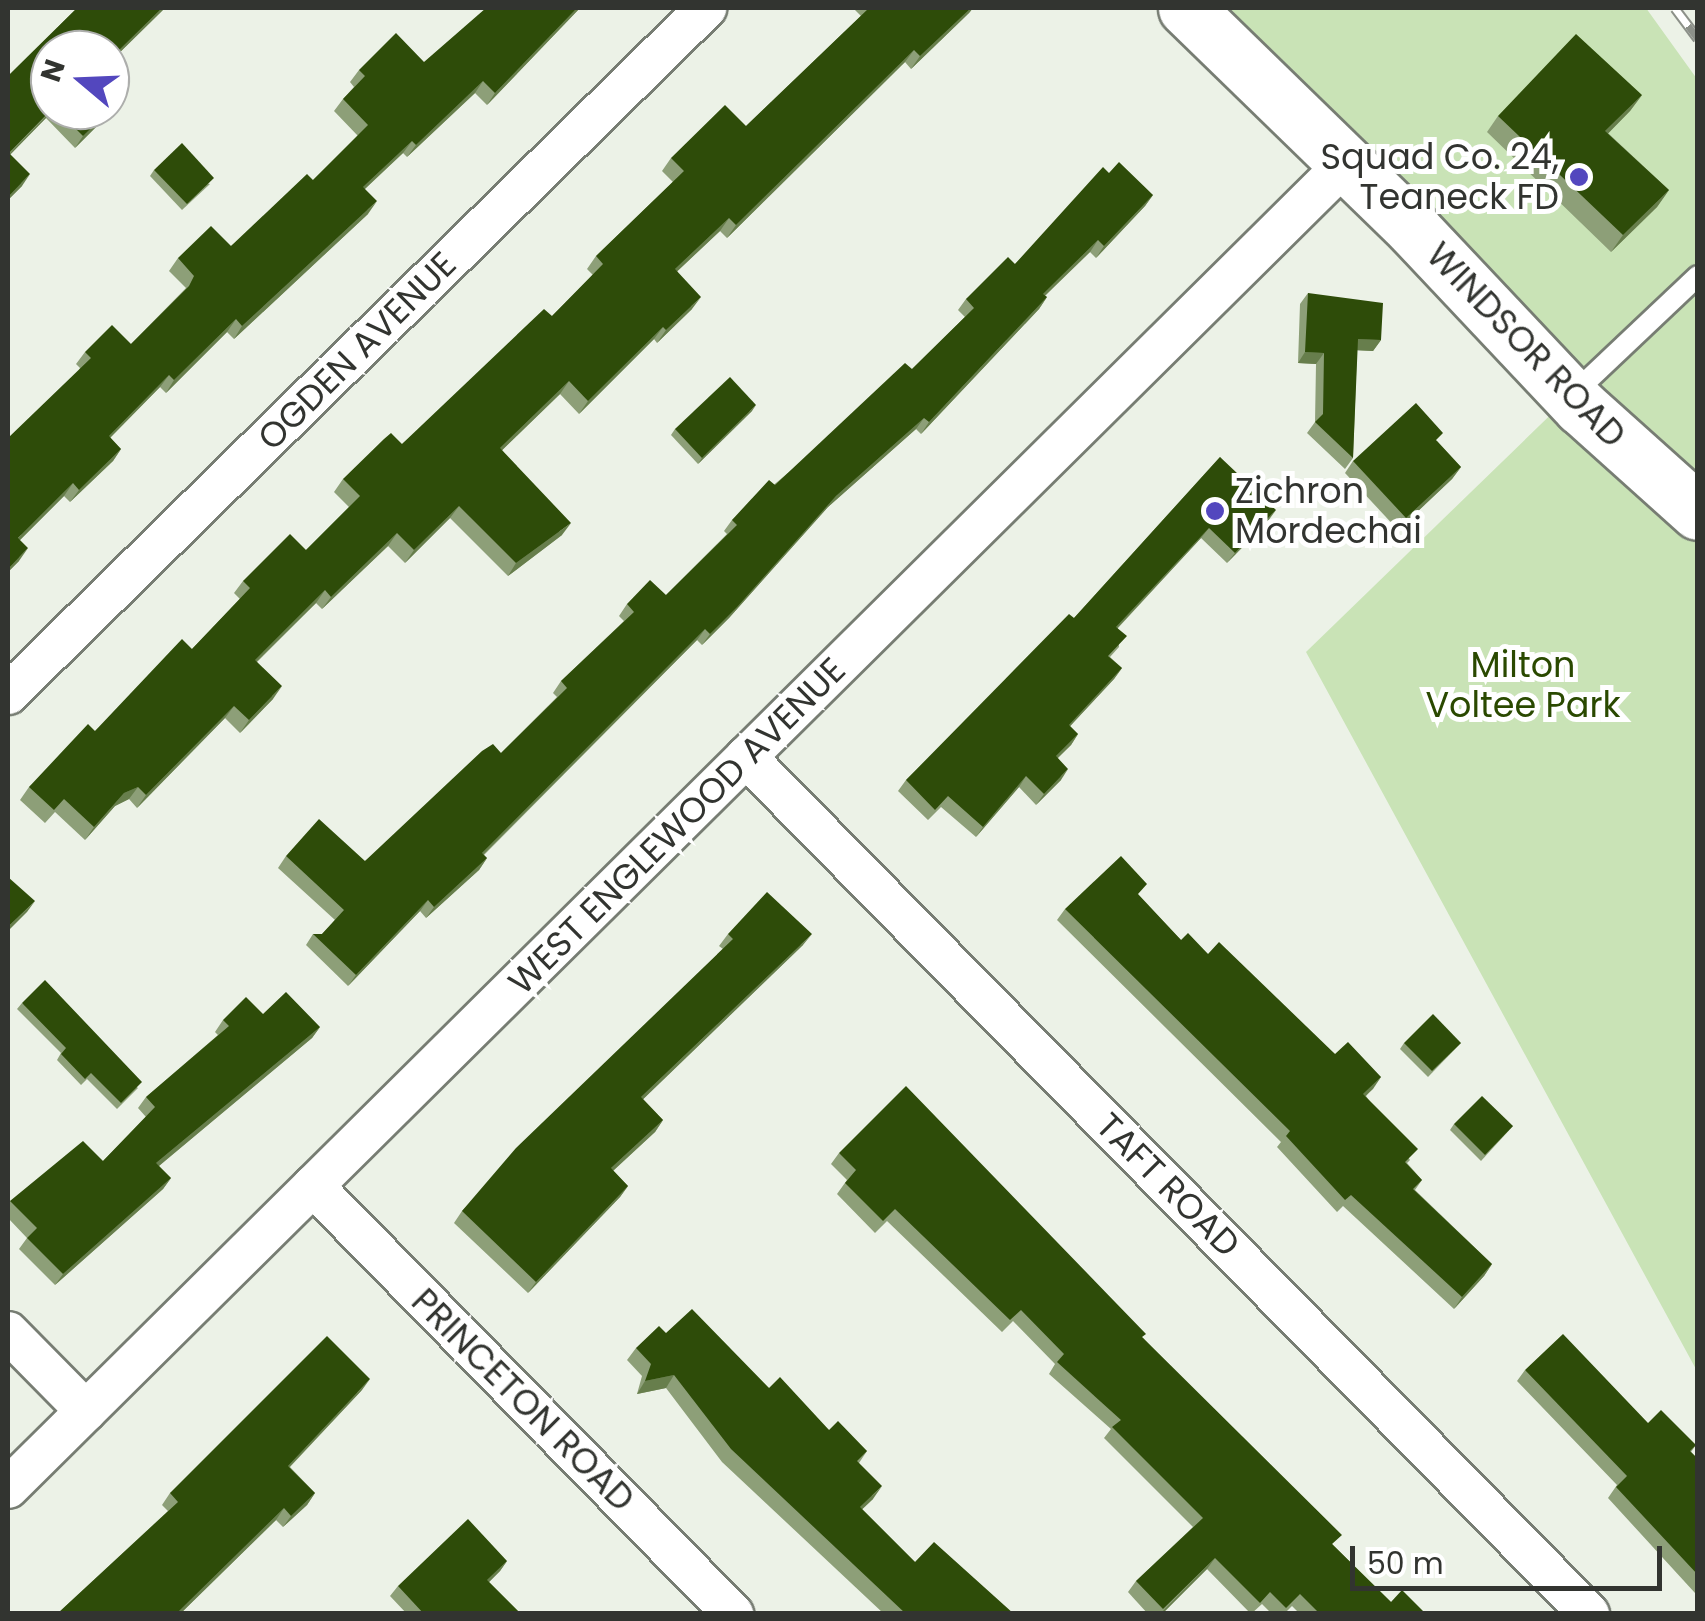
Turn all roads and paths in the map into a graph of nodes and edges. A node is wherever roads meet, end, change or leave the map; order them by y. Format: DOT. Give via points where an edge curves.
graph roads {
  1 [pos="706,8"];
  2 [pos="1186,8"];
  3 [pos="1346,163"];
  4 [pos="1698,276"];
  5 [pos="1570,396"];
  6 [pos="1698,512"];
  7 [pos="8,694"];
  8 [pos="746,756"];
  9 [pos="313,1186"];
  10 [pos="8,1332"];
  11 [pos="86,1411"];
  12 [pos="8,1488"];
  13 [pos="732,1614"];
  14 [pos="1590,1614"];
  1 -- 7 [label="street, OGDEN AVENUE"];
  2 -- 3 [label="street, WINDSOR ROAD"];
  3 -- 5 [label="street, WINDSOR ROAD"];
  3 -- 8 [label="street, WEST ENGLEWOOD AVENUE"];
  4 -- 5 [label="lane"];
  5 -- 6 [label="street, WINDSOR ROAD"];
  8 -- 9 [label="street, WEST ENGLEWOOD AVENUE"];
  8 -- 14 [label="street, TAFT ROAD"];
  9 -- 11 [label="street, WEST ENGLEWOOD AVENUE"];
  9 -- 13 [label="street, PRINCETON ROAD"];
  10 -- 11 [label="street"];
  11 -- 12 [label="street, WEST ENGLEWOOD AVENUE"];
}
